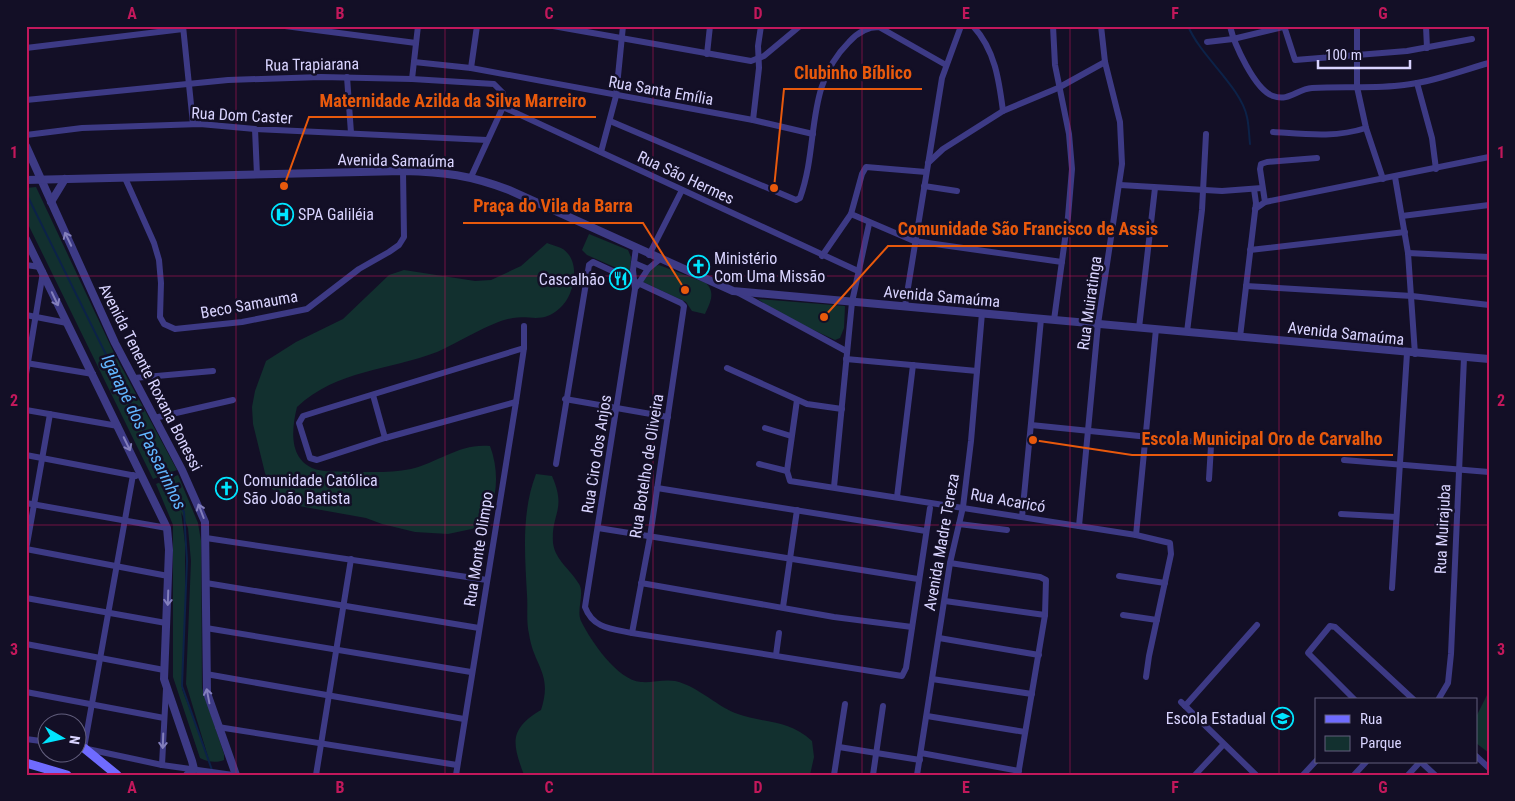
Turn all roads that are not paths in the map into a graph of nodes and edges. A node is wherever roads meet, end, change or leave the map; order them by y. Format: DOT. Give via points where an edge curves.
graph roads {
  1 [pos="285,26"];
  2 [pos="418,26"];
  3 [pos="477,26"];
  4 [pos="553,26"];
  5 [pos="623,26"];
  6 [pos="710,26"];
  7 [pos="761,26"];
  8 [pos="800,26"];
  9 [pos="960,26"];
  10 [pos="973,26"];
  11 [pos="1053,26"];
  12 [pos="1101,26"];
  13 [pos="1230,26"];
  14 [pos="1285,26"];
  15 [pos="1357,26"];
  16 [pos="1426,26"];
  17 [pos="183,28"];
  18 [pos="621,39"];
  19 [pos="1234,39"];
  20 [pos="1472,39"];
  21 [pos="1207,42"];
  22 [pos="416,43"];
  23 [pos="26,48"];
  24 [pos="1428,48"];
  25 [pos="706,54"];
  26 [pos="1357,55"];
  27 [pos="758,60"];
  28 [pos="414,62"];
  29 [pos="1105,62"];
  30 [pos="1489,63"];
  31 [pos="946,65"];
  32 [pos="471,68"];
  33 [pos="347,77"];
  34 [pos="412,79"];
  35 [pos="1417,83"];
  36 [pos="189,85"];
  37 [pos="1358,87"];
  38 [pos="1058,88"];
  39 [pos="616,96"];
  40 [pos="26,100"];
  41 [pos="503,107"];
  42 [pos="1003,111"];
  43 [pos="753,120"];
  44 [pos="610,121"];
  45 [pos="193,124"];
  46 [pos="1366,128"];
  47 [pos="255,129"];
  48 [pos="1273,132"];
  49 [pos="351,133"];
  50 [pos="26,134"];
  51 [pos="813,134"];
  52 [pos="1206,134"];
  53 [pos="487,140"];
  54 [pos="26,146"];
  55 [pos="601,152"];
  56 [pos="1489,157"];
  57 [pos="1317,158"];
  58 [pos="928,163"];
  59 [pos="1436,169"];
  60 [pos="403,171"];
  61 [pos="926,172"];
  62 [pos="257,175"];
  63 [pos="472,177"];
  64 [pos="1395,177"];
  65 [pos="125,178"];
  66 [pos="65,179"];
  67 [pos="1383,179"];
  68 [pos="26,180"];
  69 [pos="41,180"];
  70 [pos="1120,185"];
  71 [pos="924,186"];
  72 [pos="1155,188"];
  73 [pos="1262,188"];
  74 [pos="1254,189"];
  75 [pos="682,190"];
  76 [pos="1203,190"];
  77 [pos="957,191"];
  78 [pos="51,202"];
  79 [pos="1265,202"];
  80 [pos="1489,205"];
  81 [pos="1255,209"];
  82 [pos="851,214"];
  83 [pos="1402,216"];
  84 [pos="869,224"];
  85 [pos="1405,232"];
  86 [pos="26,239"];
  87 [pos="914,241"];
  88 [pos="636,248"];
  89 [pos="1250,250"];
  90 [pos="1408,253"];
  91 [pos="650,255"];
  92 [pos="822,256"];
  93 [pos="1489,257"];
  94 [pos="660,259"];
  95 [pos="1062,262"];
  96 [pos="634,263"];
  97 [pos="26,265"];
  98 [pos="648,269"];
  99 [pos="42,270"];
  100 [pos="858,271"];
  101 [pos="636,285"];
  102 [pos="1246,286"];
  103 [pos="733,291"];
  104 [pos="1412,296"];
  105 [pos="852,302"];
  106 [pos="1489,305"];
  107 [pos="905,306"];
  108 [pos="982,313"];
  109 [pos="26,315"];
  110 [pos="36,317"];
  111 [pos="1041,319"];
  112 [pos="1054,320"];
  113 [pos="67,323"];
  114 [pos="1098,324"];
  115 [pos="524,326"];
  116 [pos="1139,328"];
  117 [pos="1156,329"];
  118 [pos="1187,332"];
  119 [pos="1240,337"];
  120 [pos="524,348"];
  121 [pos="846,351"];
  122 [pos="1411,354"];
  123 [pos="1464,358"];
  124 [pos="846,359"];
  125 [pos="1489,359"];
  126 [pos="27,363"];
  127 [pos="913,365"];
  128 [pos="726,368"];
  129 [pos="213,371"];
  130 [pos="977,371"];
  131 [pos="26,374"];
  132 [pos="93,374"];
  133 [pos="134,378"];
  134 [pos="373,395"];
  135 [pos="566,399"];
  136 [pos="233,400"];
  137 [pos="797,400"];
  138 [pos="516,402"];
  139 [pos="617,407"];
  140 [pos="842,409"];
  141 [pos="26,410"];
  142 [pos="50,414"];
  143 [pos="668,417"];
  144 [pos="154,418"];
  145 [pos="1031,425"];
  146 [pos="118,426"];
  147 [pos="766,428"];
  148 [pos="1088,431"];
  149 [pos="791,436"];
  150 [pos="1145,437"];
  151 [pos="385,438"];
  152 [pos="26,455"];
  153 [pos="42,458"];
  154 [pos="1344,460"];
  155 [pos="556,464"];
  156 [pos="759,464"];
  157 [pos="1401,465"];
  158 [pos="1458,470"];
  159 [pos="787,471"];
  160 [pos="1489,472"];
  161 [pos="133,475"];
  162 [pos="144,477"];
  163 [pos="1210,480"];
  164 [pos="834,487"];
  165 [pos="657,488"];
  166 [pos="897,496"];
  167 [pos="26,503"];
  168 [pos="35,504"];
  169 [pos="963,507"];
  170 [pos="930,508"];
  171 [pos="797,510"];
  172 [pos="1342,514"];
  173 [pos="1396,516"];
  174 [pos="1022,517"];
  175 [pos="126,520"];
  176 [pos="959,524"];
  177 [pos="1079,526"];
  178 [pos="167,528"];
  179 [pos="598,528"];
  180 [pos="1006,530"];
  181 [pos="926,531"];
  182 [pos="1136,535"];
  183 [pos="650,537"];
  184 [pos="206,538"];
  185 [pos="26,550"];
  186 [pos="351,558"];
  187 [pos="790,558"];
  188 [pos="950,563"];
  189 [pos="117,568"];
  190 [pos="168,576"];
  191 [pos="1119,576"];
  192 [pos="918,578"];
  193 [pos="487,580"];
  194 [pos="206,583"];
  195 [pos="641,583"];
  196 [pos="1165,583"];
  197 [pos="1392,588"];
  198 [pos="26,598"];
  199 [pos="945,601"];
  200 [pos="344,605"];
  201 [pos="783,608"];
  202 [pos="108,614"];
  203 [pos="1045,615"];
  204 [pos="1123,615"];
  205 [pos="1157,620"];
  206 [pos="166,623"];
  207 [pos="1257,625"];
  208 [pos="912,627"];
  209 [pos="206,628"];
  210 [pos="479,628"];
  211 [pos="779,632"];
  212 [pos="632,633"];
  213 [pos="939,638"];
  214 [pos="26,644"];
  215 [pos="336,651"];
  216 [pos="776,655"];
  217 [pos="1039,655"];
  218 [pos="101,660"];
  219 [pos="164,670"];
  220 [pos="471,672"];
  221 [pos="206,674"];
  222 [pos="1146,677"];
  223 [pos="932,678"];
  224 [pos="166,689"];
  225 [pos="26,692"];
  226 [pos="1032,694"];
  227 [pos="328,697"];
  228 [pos="1353,698"];
  229 [pos="1412,698"];
  230 [pos="1439,698"];
  231 [pos="845,704"];
  232 [pos="92,705"];
  233 [pos="883,706"];
  234 [pos="927,716"];
  235 [pos="164,718"];
  236 [pos="464,720"];
  237 [pos="88,721"];
  238 [pos="218,727"];
  239 [pos="1025,732"];
  240 [pos="321,744"];
  241 [pos="1223,745"];
  242 [pos="839,747"];
  243 [pos="88,749"];
  244 [pos="88,753"];
  245 [pos="876,754"];
  246 [pos="920,756"];
  247 [pos="1478,758"];
  248 [pos="1315,762"];
  249 [pos="26,763"];
  250 [pos="162,764"];
  251 [pos="1364,764"];
  252 [pos="1419,764"];
  253 [pos="1423,764"];
  254 [pos="458,765"];
  255 [pos="1489,768"];
  256 [pos="191,772"];
  257 [pos="1019,773"];
  258 [pos="225,774"];
  259 [pos="1253,774"];
  260 [pos="67,775"];
  261 [pos="117,775"];
  262 [pos="234,775"];
  263 [pos="316,775"];
  264 [pos="456,775"];
  265 [pos="834,775"];
  266 [pos="873,775"];
  267 [pos="917,775"];
  268 [pos="1195,775"];
  269 [pos="1303,775"];
  270 [pos="1354,775"];
  271 [pos="1408,775"];
  272 [pos="1435,775"];
  1 -- 22 [label="street"];
  2 -- 22 [label="street"];
  3 -- 32 [label="street"];
  4 -- 18 [label="street"];
  5 -- 18 [label="street"];
  6 -- 25 [label="street"];
  7 -- 27 [label="street"];
  8 -- 27 [label="street"];
  9 -- 31 [label="street"];
  10 -- 42 [label="street" via="991,53"];
  11 -- 38 [label="street"];
  12 -- 29 [label="street, Rua Muiratinga"];
  13 -- 19 [label="street"];
  14 -- 19 [label="street"];
  14 -- 26 [label="street" via="1295,60"];
  15 -- 26 [label="street"];
  16 -- 24 [label="street"];
  17 -- 23 [label="street"];
  17 -- 36 [label="street"];
  18 -- 25 [label="street"];
  18 -- 39 [label="street"];
  19 -- 21 [label="street"];
  19 -- 37 [label="street" via="1260,86 1271,96 1285,98 1310,88"];
  20 -- 24 [label="street"];
  22 -- 28 [label="street"];
  24 -- 26 [label="street"];
  25 -- 27 [label="street" via="751,62"];
  26 -- 37 [label="street"];
  27 -- 43 [label="street"];
  28 -- 32 [label="street, Rua Santa Emília"];
  28 -- 34 [label="street"];
  29 -- 38 [label="street"];
  29 -- 70 [label="street, Rua Muiratinga" via="1120,122"];
  30 -- 35 [label="street"];
  31 -- 51 [label="street" via="889,31 879,27 863,30 840,50 824,74"];
  31 -- 58 [label="street"];
  32 -- 39 [label="street, Rua Santa Emília"];
  33 -- 34 [label="street, Rua Trapiarana"];
  33 -- 36 [label="street, Rua Trapiarana" via="228,80"];
  33 -- 49 [label="street"];
  34 -- 41 [label="street, Rua Trapiarana" via="494,84 503,93"];
  35 -- 37 [label="street"];
  35 -- 59 [label="street" via="1432,138"];
  36 -- 40 [label="street, Rua Trapiarana"];
  36 -- 45 [label="street"];
  37 -- 46 [label="street"];
  38 -- 42 [label="street"];
  38 -- 95 [label="street" via="1069,134 1072,169"];
  39 -- 43 [label="street, Rua Santa Emília"];
  39 -- 44 [label="street"];
  41 -- 53 [label="street"];
  41 -- 55 [label="street, Rua São Hermes"];
  42 -- 58 [label="street"];
  43 -- 51 [label="street, Rua Santa Emília"];
  44 -- 51 [label="street" via="792,200 799,200 808,172"];
  44 -- 55 [label="street"];
  45 -- 47 [label="street, Rua Dom Caster"];
  45 -- 50 [label="street, Rua Dom Caster" via="82,128"];
  46 -- 48 [label="street" via="1322,136"];
  46 -- 67 [label="street"];
  47 -- 49 [label="street, Rua Dom Caster"];
  47 -- 62 [label="street"];
  49 -- 53 [label="street, Rua Dom Caster"];
  52 -- 76 [label="street"];
  53 -- 63 [label="street"];
  54 -- 69 [label="street, Avenida Tenente Roxana Bonessi"];
  55 -- 75 [label="street, Rua São Hermes"];
  56 -- 59 [label="street"];
  57 -- 73 [label="street" via="1267,162 1260,166"];
  58 -- 61 [label="street"];
  59 -- 64 [label="street"];
  60 -- 62 [label="street, Avenida Samaúma"];
  60 -- 63 [label="street, Avenida Samaúma" via="447,172"];
  60 -- 65 [label="street, Beco Samauma" via="404,237 390,252 352,274 306,309 242,322 182,329 169,327 160,317 162,283 159,260"];
  61 -- 71 [label="street"];
  61 -- 82 [label="street" via="866,167"];
  62 -- 65 [label="street, Avenida Samaúma"];
  63 -- 88 [label="street, Avenida Samaúma" via="509,190"];
  64 -- 67 [label="street"];
  64 -- 83 [label="street"];
  65 -- 66 [label="street, Avenida Samaúma"];
  66 -- 69 [label="street, Avenida Samaúma"];
  66 -- 78 [label="street"];
  67 -- 79 [label="street"];
  68 -- 69 [label="street, Avenida Samaúma"];
  69 -- 78 [label="street, Avenida Tenente Roxana Bonessi"];
  70 -- 72 [label="street"];
  70 -- 114 [label="street, Rua Muiratinga"];
  71 -- 77 [label="street"];
  71 -- 87 [label="street"];
  72 -- 76 [label="street"];
  72 -- 116 [label="street"];
  73 -- 74 [label="street"];
  73 -- 79 [label="street"];
  74 -- 76 [label="street"];
  74 -- 81 [label="street"];
  75 -- 91 [label="street"];
  75 -- 92 [label="street, Rua São Hermes"];
  76 -- 118 [label="street"];
  133 -- 78 [label="street, Avenida Tenente Roxana Bonessi, one-way"];
  79 -- 81 [label="street"];
  80 -- 83 [label="street"];
  81 -- 89 [label="street"];
  82 -- 84 [label="street"];
  82 -- 92 [label="street"];
  83 -- 85 [label="street"];
  84 -- 87 [label="street"];
  84 -- 100 [label="street"];
  85 -- 89 [label="street"];
  85 -- 90 [label="street"];
  86 -- 99 [label="street"];
  87 -- 95 [label="street"];
  87 -- 107 [label="street"];
  88 -- 91 [label="street, Avenida Samaúma"];
  88 -- 96 [label="street, Rua Ciro dos Anjos"];
  89 -- 102 [label="street"];
  90 -- 93 [label="street"];
  90 -- 104 [label="street"];
  91 -- 94 [label="street, Avenida Samaúma"];
  92 -- 100 [label="street, Rua São Hermes"];
  94 -- 98 [label="street"];
  94 -- 103 [label="street, Avenida Samaúma"];
  95 -- 112 [label="street"];
  96 -- 98 [label="street"];
  96 -- 101 [label="street, Rua Ciro dos Anjos"];
  97 -- 99 [label="street"];
  98 -- 101 [label="street"];
  99 -- 110 [label="street"];
  99 -- 113 [label="street, one-way"];
  100 -- 105 [label="street"];
  101 -- 135 [label="street" via="590,263"];
  101 -- 139 [label="street, Rua Ciro dos Anjos"];
  101 -- 143 [label="street, Rua Botelho de Oliveira" via="683,304"];
  102 -- 104 [label="street"];
  102 -- 119 [label="street"];
  103 -- 105 [label="street, Avenida Samaúma"];
  103 -- 121 [label="street"];
  104 -- 106 [label="street"];
  104 -- 122 [label="street"];
  105 -- 107 [label="street, Avenida Samaúma"];
  105 -- 121 [label="street"];
  107 -- 108 [label="street, Avenida Samaúma"];
  108 -- 111 [label="street, Avenida Samaúma"];
  108 -- 130 [label="street, Avenida Madre Tereza"];
  109 -- 110 [label="street"];
  110 -- 113 [label="street"];
  110 -- 126 [label="street"];
  111 -- 112 [label="street, Avenida Samaúma"];
  111 -- 145 [label="street"];
  112 -- 114 [label="street, Avenida Samaúma"];
  113 -- 132 [label="street"];
  114 -- 116 [label="street, Avenida Samaúma"];
  114 -- 148 [label="street, Rua Muiratinga"];
  115 -- 120 [label="street, Rua Monte Olimpo"];
  116 -- 117 [label="street, Avenida Samaúma"];
  117 -- 118 [label="street, Avenida Samaúma"];
  117 -- 150 [label="street"];
  118 -- 119 [label="street, Avenida Samaúma"];
  119 -- 122 [label="street, Avenida Samaúma"];
  120 -- 134 [label="street"];
  120 -- 138 [label="street, Rua Monte Olimpo"];
  121 -- 124 [label="street"];
  122 -- 123 [label="street, Avenida Samaúma"];
  122 -- 157 [label="street"];
  123 -- 125 [label="street, Avenida Samaúma"];
  123 -- 158 [label="street, Rua Muirajuba"];
  124 -- 127 [label="street"];
  124 -- 140 [label="street"];
  126 -- 131 [label="street"];
  126 -- 132 [label="street"];
  127 -- 130 [label="street"];
  127 -- 166 [label="street"];
  128 -- 137 [label="street"];
  129 -- 133 [label="street"];
  130 -- 169 [label="street, Avenida Madre Tereza"];
  132 -- 146 [label="street"];
  133 -- 144 [label="street, Avenida Tenente Roxana Bonessi"];
  134 -- 151 [label="street"];
  134 -- 151 [label="street" via="300,419 303,440 313,460"];
  135 -- 139 [label="street"];
  135 -- 155 [label="street"];
  136 -- 144 [label="street"];
  137 -- 140 [label="street"];
  137 -- 149 [label="street"];
  138 -- 151 [label="street"];
  138 -- 193 [label="street, Rua Monte Olimpo"];
  139 -- 143 [label="street"];
  139 -- 179 [label="street, Rua Ciro dos Anjos"];
  140 -- 164 [label="street"];
  141 -- 142 [label="street"];
  142 -- 146 [label="street"];
  142 -- 153 [label="street"];
  143 -- 165 [label="street, Rua Botelho de Oliveira"];
  184 -- 144 [label="street, Avenida Tenente Roxana Bonessi, one-way" via="199,504"];
  145 -- 148 [label="street"];
  145 -- 174 [label="street"];
  146 -- 162 [label="street, one-way"];
  147 -- 149 [label="street"];
  148 -- 150 [label="street"];
  148 -- 177 [label="street, Rua Muiratinga"];
  149 -- 159 [label="street"];
  150 -- 163 [label="street" via="1211,444"];
  150 -- 182 [label="street"];
  152 -- 153 [label="street"];
  153 -- 161 [label="street"];
  153 -- 168 [label="street"];
  154 -- 157 [label="street"];
  156 -- 159 [label="street"];
  157 -- 158 [label="street"];
  157 -- 173 [label="street"];
  158 -- 160 [label="street"];
  158 -- 230 [label="street, Rua Muirajuba" via="1450,670 1448,683"];
  159 -- 164 [label="street, Rua Acaricó" via="788,479"];
  161 -- 162 [label="street"];
  161 -- 175 [label="street"];
  162 -- 178 [label="street"];
  164 -- 166 [label="street, Rua Acaricó"];
  165 -- 171 [label="street"];
  165 -- 183 [label="street, Rua Botelho de Oliveira"];
  166 -- 169 [label="street, Rua Acaricó"];
  167 -- 168 [label="street"];
  168 -- 175 [label="street"];
  168 -- 185 [label="street"];
  169 -- 174 [label="street, Rua Acaricó"];
  169 -- 176 [label="street, Avenida Madre Tereza"];
  170 -- 181 [label="street"];
  171 -- 181 [label="street"];
  171 -- 187 [label="street"];
  172 -- 173 [label="street"];
  173 -- 197 [label="street"];
  174 -- 177 [label="street, Rua Acaricó"];
  175 -- 178 [label="street"];
  175 -- 189 [label="street"];
  176 -- 180 [label="street"];
  176 -- 188 [label="street, Avenida Madre Tereza"];
  177 -- 182 [label="street, Rua Acaricó"];
  178 -- 190 [label="street"];
  179 -- 183 [label="street"];
  179 -- 212 [label="street, Rua Ciro dos Anjos" via="585,608 589,617 603,628"];
  181 -- 192 [label="street"];
  182 -- 196 [label="street, Rua Acaricó" via="1167,541 1172,546"];
  183 -- 187 [label="street"];
  183 -- 195 [label="street, Rua Botelho de Oliveira"];
  184 -- 186 [label="street"];
  184 -- 194 [label="street, Avenida Tenente Roxana Bonessi"];
  185 -- 189 [label="street"];
  186 -- 193 [label="street"];
  186 -- 200 [label="street"];
  187 -- 192 [label="street"];
  187 -- 201 [label="street"];
  188 -- 199 [label="street, Avenida Madre Tereza"];
  188 -- 203 [label="street" via="1044,578 1047,585"];
  189 -- 190 [label="street"];
  189 -- 202 [label="street"];
  190 -- 206 [label="street, one-way"];
  191 -- 196 [label="street"];
  192 -- 208 [label="street"];
  193 -- 210 [label="street, Rua Monte Olimpo"];
  194 -- 200 [label="street"];
  194 -- 209 [label="street, Avenida Tenente Roxana Bonessi"];
  195 -- 201 [label="street"];
  195 -- 212 [label="street, Rua Botelho de Oliveira"];
  196 -- 205 [label="street"];
  198 -- 202 [label="street"];
  199 -- 203 [label="street"];
  199 -- 213 [label="street, Avenida Madre Tereza"];
  200 -- 210 [label="street"];
  200 -- 215 [label="street"];
  201 -- 208 [label="street"];
  202 -- 206 [label="street"];
  202 -- 218 [label="street"];
  203 -- 217 [label="street"];
  204 -- 205 [label="street"];
  205 -- 222 [label="street"];
  206 -- 219 [label="street"];
  207 -- 241 [label="street" via="1183,704"];
  208 -- 216 [label="street" via="904,675"];
  209 -- 215 [label="street"];
  209 -- 221 [label="street, Avenida Tenente Roxana Bonessi"];
  210 -- 220 [label="street, Rua Monte Olimpo"];
  211 -- 216 [label="street"];
  212 -- 216 [label="street"];
  213 -- 217 [label="street"];
  213 -- 223 [label="street, Avenida Madre Tereza"];
  214 -- 218 [label="street"];
  215 -- 220 [label="street"];
  215 -- 227 [label="street"];
  217 -- 226 [label="street"];
  218 -- 219 [label="street"];
  218 -- 232 [label="street"];
  219 -- 224 [label="street"];
  220 -- 236 [label="street, Rua Monte Olimpo"];
  221 -- 227 [label="street"];
  238 -- 221 [label="street, Avenida Tenente Roxana Bonessi, one-way" via="207,692"];
  223 -- 226 [label="street"];
  223 -- 234 [label="street, Avenida Madre Tereza"];
  224 -- 235 [label="street"];
  224 -- 256 [label="street"];
  225 -- 232 [label="street"];
  226 -- 239 [label="street"];
  227 -- 236 [label="street"];
  227 -- 240 [label="street"];
  228 -- 229 [label="street" via="1308,653 1332,626"];
  231 -- 242 [label="street"];
  232 -- 235 [label="street"];
  232 -- 237 [label="street"];
  233 -- 245 [label="street"];
  234 -- 239 [label="street"];
  234 -- 246 [label="street, Avenida Madre Tereza"];
  235 -- 250 [label="street, one-way"];
  236 -- 254 [label="street, Rua Monte Olimpo"];
  238 -- 240 [label="street"];
  238 -- 262 [label="street, Avenida Tenente Roxana Bonessi"];
  239 -- 257 [label="street"];
  240 -- 254 [label="street"];
  240 -- 263 [label="street"];
  241 -- 259 [label="street"];
  241 -- 268 [label="street"];
  242 -- 245 [label="street"];
  242 -- 265 [label="street"];
  243 -- 250 [label="street"];
  244 -- 261 [label="main road"];
  245 -- 246 [label="street"];
  245 -- 266 [label="street"];
  246 -- 257 [label="street"];
  246 -- 267 [label="street, Avenida Madre Tereza"];
  247 -- 255 [label="street"];
  248 -- 269 [label="street"];
  249 -- 260 [label="main road"];
  250 -- 256 [label="street"];
  251 -- 270 [label="street"];
  252 -- 271 [label="street"];
  253 -- 272 [label="street"];
  254 -- 264 [label="street, Rua Monte Olimpo"];
  256 -- 258 [label="street" via="203,770"];
  258 -- 262 [label="street"];
}
